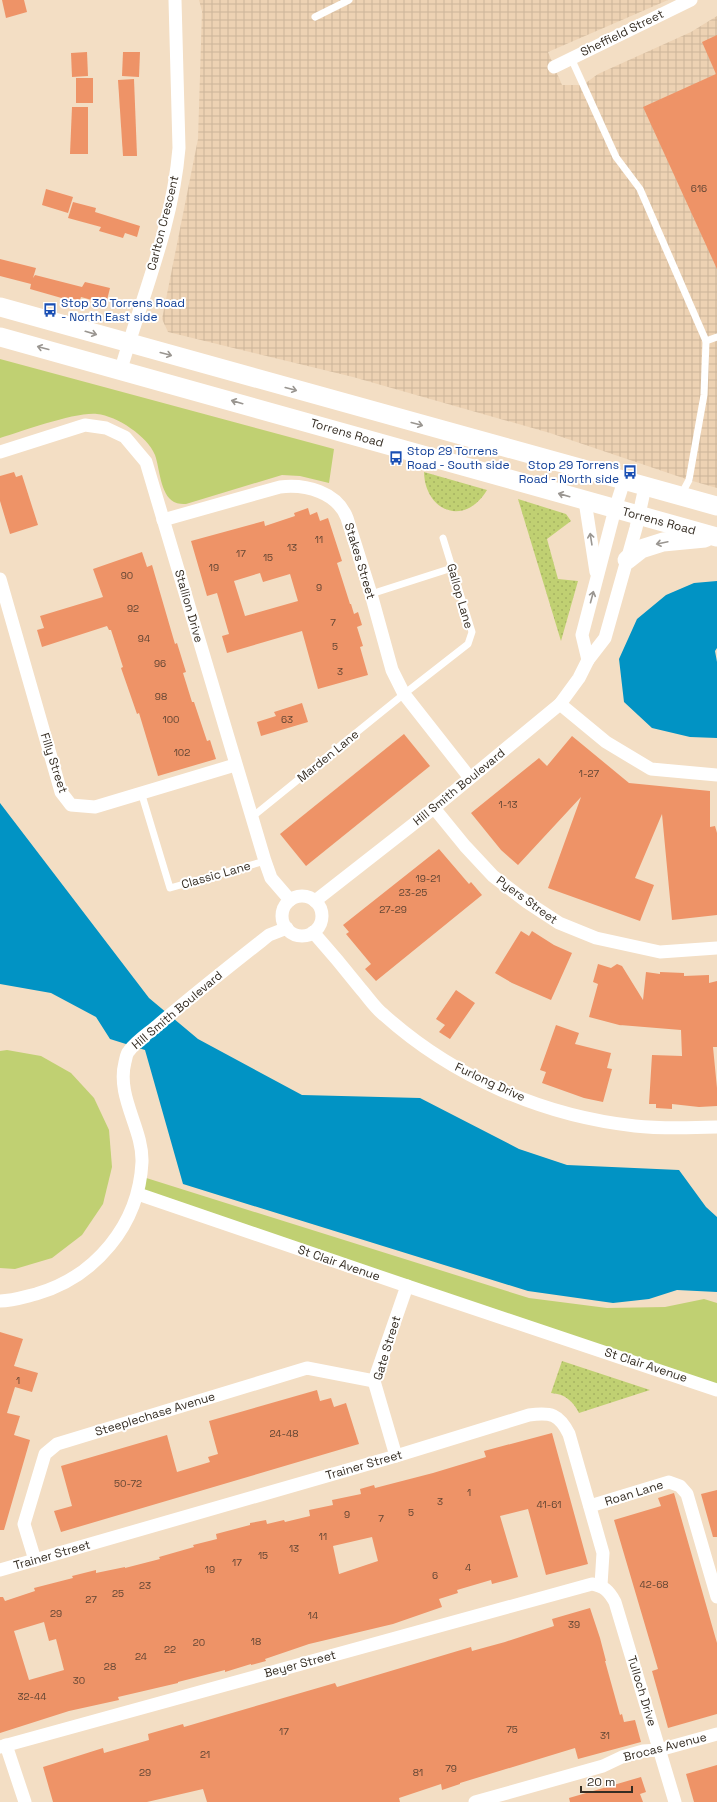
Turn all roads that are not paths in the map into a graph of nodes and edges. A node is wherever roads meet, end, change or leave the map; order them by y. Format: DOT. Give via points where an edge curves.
graph roads {
  1 [pos="174,0"];
  2 [pos="349,0"];
  3 [pos="691,0"];
  4 [pos="315,17"];
  5 [pos="571,58"];
  6 [pos="554,67"];
  7 [pos="0,307"];
  8 [pos="717,336"];
  9 [pos="0,337"];
  10 [pos="706,341"];
  11 [pos="128,344"];
  12 [pos="121,370"];
  13 [pos="0,452"];
  14 [pos="624,481"];
  15 [pos="645,487"];
  16 [pos="680,496"];
  17 [pos="584,500"];
  18 [pos="717,506"];
  19 [pos="615,509"];
  20 [pos="638,516"];
  21 [pos="164,520"];
  22 [pos="716,537"];
  23 [pos="443,538"];
  24 [pos="627,560"];
  25 [pos="452,568"];
  26 [pos="597,578"];
  27 [pos="0,579"];
  28 [pos="371,594"];
  29 [pos="588,660"];
  30 [pos="404,694"];
  31 [pos="560,704"];
  32 [pos="236,765"];
  33 [pos="717,774"];
  34 [pos="470,778"];
  35 [pos="141,792"];
  36 [pos="434,808"];
  37 [pos="252,818"];
  38 [pos="265,861"];
  39 [pos="290,900"];
  40 [pos="315,901"];
  41 [pos="286,928"];
  42 [pos="313,932"];
  43 [pos="717,948"];
  44 [pos="717,1127"];
  45 [pos="138,1194"];
  46 [pos="407,1286"];
  47 [pos="0,1301"];
  48 [pos="374,1381"];
  49 [pos="717,1390"];
  50 [pos="396,1456"];
  51 [pos="590,1506"];
  52 [pos="34,1560"];
  53 [pos="0,1570"];
  54 [pos="601,1585"];
  55 [pos="717,1597"];
  56 [pos="717,1734"];
  57 [pos="3,1746"];
  58 [pos="660,1750"];
  59 [pos="25,1802"];
  60 [pos="475,1802"];
  61 [pos="675,1802"];
  1 -- 11 [label="street, Carlton Crescent" via="179,148 177,170 161,241"];
  2 -- 4 [label="lane"];
  3 -- 5 [label="street, Sheffield Street"];
  5 -- 6 [label="street, Sheffield Street"];
  5 -- 10 [label="lane" via="616,157 640,189"];
  7 -- 11 [label="main road, one-way"];
  8 -- 10 [label="lane"];
  12 -- 9 [label="main road, Torrens Road, one-way"];
  10 -- 16 [label="lane" via="704,394 689,480"];
  11 -- 12 [label="street, Carlton Crescent"];
  11 -- 14 [label="main road, one-way"];
  17 -- 12 [label="main road, Torrens Road, one-way"];
  13 -- 21 [label="street, Stallion Drive" via="85,425 106,428 125,437 146,462"];
  14 -- 15 [label="main road"];
  14 -- 19 [label="street"];
  15 -- 16 [label="main road"];
  15 -- 20 [label="street, Hill Smith Boulevard"];
  16 -- 18 [label="main road"];
  17 -- 19 [label="main road, Torrens Road"];
  26 -- 17 [label="street, one-way"];
  19 -- 20 [label="main road, Torrens Road"];
  19 -- 26 [label="street"];
  20 -- 22 [label="main road, Torrens Road"];
  20 -- 24 [label="street, Hill Smith Boulevard"];
  21 -- 28 [label="street, Stakes Street" via="280,487 294,485 315,490 336,500 343,509"];
  21 -- 32 [label="street, Stallion Drive"];
  22 -- 24 [label="main road, one-way" via="663,542 641,549"];
  23 -- 25 [label="lane, Gallop Lane"];
  24 -- 29 [label="street, Hill Smith Boulevard" via="605,638"];
  25 -- 28 [label="lane"];
  25 -- 30 [label="lane, Gallop Lane" via="472,632 468,644"];
  29 -- 26 [label="street, one-way" via="582,635"];
  27 -- 35 [label="street, Filly Street" via="61,792 71,805 95,806"];
  28 -- 30 [label="street, Stakes Street" via="392,670"];
  29 -- 31 [label="street, Hill Smith Boulevard" via="579,678"];
  30 -- 34 [label="street, Stakes Street"];
  30 -- 37 [label="lane, Marden Lane"];
  31 -- 33 [label="street" via="606,742 651,769"];
  31 -- 34 [label="street, Hill Smith Boulevard"];
  32 -- 35 [label="street, Filly Street"];
  32 -- 37 [label="street, Stallion Drive"];
  34 -- 36 [label="street, Hill Smith Boulevard"];
  35 -- 38 [label="lane, Classic Lane" via="170,888"];
  36 -- 40 [label="street, Hill Smith Boulevard"];
  36 -- 43 [label="street, Pyers Street" via="493,876 559,923 596,938 660,952"];
  37 -- 38 [label="street, Stallion Drive"];
  38 -- 39 [label="street, Stallion Drive" via="271,878"];
  39 -- 40 [label="street" via="302,896"];
  39 -- 41 [label="street" via="283,910 283,923"];
  40 -- 42 [label="street" via="322,917 321,923"];
  41 -- 42 [label="street" via="296,935"];
  41 -- 45 [label="street, Hill Smith Boulevard" via="269,935 128,1051 122,1072 124,1091 137,1129 142,1161"];
  42 -- 44 [label="street, Furlong Drive" via="382,1014 417,1043 456,1068 509,1094 572,1115 635,1126 684,1129"];
  45 -- 46 [label="street, St Clair Avenue"];
  45 -- 47 [label="street" via="119,1236 88,1269 49,1290 20,1299"];
  46 -- 48 [label="street, Gate Street"];
  46 -- 49 [label="street, St Clair Avenue"];
  48 -- 50 [label="street, Gate Street"];
  48 -- 52 [label="street, Steeplechase Avenue" via="307,1368 57,1444 45,1454 24,1524"];
  50 -- 51 [label="street, Trainer Street" via="529,1415 546,1413 563,1421"];
  50 -- 52 [label="street, Trainer Street"];
  51 -- 54 [label="street, Trainer Street" via="602,1553"];
  51 -- 55 [label="street, Roan Lane" via="669,1482 680,1486 687,1494"];
  52 -- 53 [label="street, Trainer Street"];
  54 -- 57 [label="street, Beyer Street" via="592,1584"];
  54 -- 58 [label="street, Tulloch Drive" via="615,1602"];
  56 -- 58 [label="street, Brocas Avenue"];
  57 -- 59 [label="street"];
  58 -- 60 [label="street, Brocas Avenue" via="643,1751 603,1766"];
  58 -- 61 [label="street, Tulloch Drive"];
}
